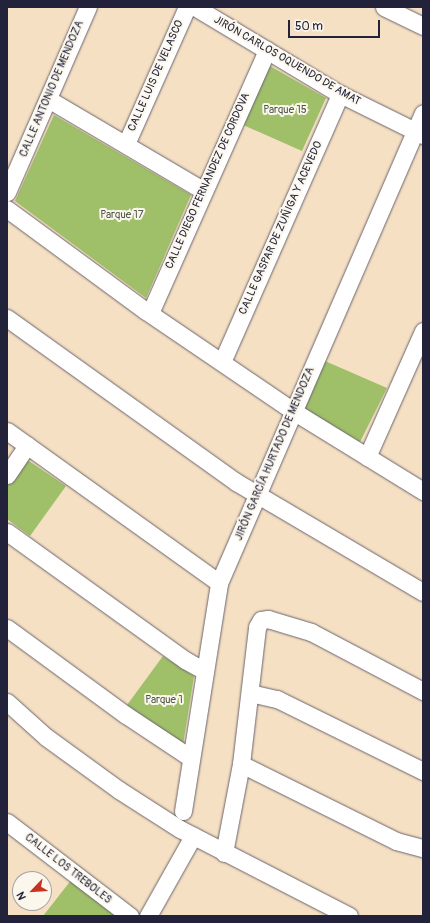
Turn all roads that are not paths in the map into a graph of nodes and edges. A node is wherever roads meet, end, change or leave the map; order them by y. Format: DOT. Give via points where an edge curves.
graph roads {
  1 [pos="88,7"];
  2 [pos="187,7"];
  3 [pos="196,7"];
  4 [pos="384,7"];
  5 [pos="423,26"];
  6 [pos="267,50"];
  7 [pos="340,94"];
  8 [pos="48,99"];
  9 [pos="423,113"];
  10 [pos="419,133"];
  11 [pos="126,144"];
  12 [pos="204,191"];
  13 [pos="7,192"];
  14 [pos="7,209"];
  15 [pos="150,313"];
  16 [pos="7,318"];
  17 [pos="423,331"];
  18 [pos="222,362"];
  19 [pos="293,411"];
  20 [pos="7,431"];
  21 [pos="27,445"];
  22 [pos="367,457"];
  23 [pos="7,474"];
  24 [pos="423,491"];
  25 [pos="256,494"];
  26 [pos="7,532"];
  27 [pos="219,582"];
  28 [pos="423,592"];
  29 [pos="7,628"];
  30 [pos="205,671"];
  31 [pos="423,691"];
  32 [pos="250,693"];
  33 [pos="7,702"];
  34 [pos="191,758"];
  35 [pos="241,764"];
  36 [pos="423,770"];
  37 [pos="183,811"];
  38 [pos="7,822"];
  39 [pos="193,836"];
  40 [pos="423,848"];
  41 [pos="224,853"];
  42 [pos="130,916"];
  43 [pos="148,916"];
  44 [pos="349,916"];
  1 -- 8 [label="street, CALLE ANTONIO DE MENDOZA"];
  2 -- 11 [label="street, CALLE LUIS DE VELASCO"];
  3 -- 6 [label="street, JIRÓN CARLOS OQUENDO DE AMAT"];
  4 -- 5 [label="street"];
  6 -- 7 [label="street, JIRÓN CARLOS OQUENDO DE AMAT"];
  6 -- 12 [label="street, CALLE DIEGO FERNANDEZ DE CORDOVA"];
  7 -- 10 [label="street, JIRÓN CARLOS OQUENDO DE AMAT"];
  7 -- 18 [label="street, CALLE GASPAR DE ZUÑIGA Y ACEVEDO"];
  8 -- 11 [label="street"];
  8 -- 13 [label="street, CALLE ANTONIO DE MENDOZA"];
  9 -- 10 [label="street, JIRÓN GARCÍA HURTADO DE MENDOZA"];
  10 -- 19 [label="street, JIRÓN GARCÍA HURTADO DE MENDOZA"];
  11 -- 12 [label="street"];
  12 -- 15 [label="street, CALLE DIEGO FERNANDEZ DE CORDOVA"];
  14 -- 15 [label="street"];
  15 -- 18 [label="street"];
  16 -- 25 [label="street"];
  17 -- 22 [label="street"];
  18 -- 19 [label="street"];
  19 -- 22 [label="street"];
  19 -- 25 [label="street, JIRÓN GARCÍA HURTADO DE MENDOZA"];
  20 -- 21 [label="street"];
  21 -- 23 [label="street"];
  21 -- 27 [label="street"];
  22 -- 24 [label="street"];
  25 -- 27 [label="street, JIRÓN GARCÍA HURTADO DE MENDOZA"];
  25 -- 28 [label="street"];
  26 -- 30 [label="street" via="185,660"];
  27 -- 30 [label="street, JIRÓN GARCÍA HURTADO DE MENDOZA"];
  29 -- 34 [label="street" via="126,715"];
  30 -- 34 [label="street, JIRÓN GARCÍA HURTADO DE MENDOZA"];
  31 -- 32 [label="street" via="311,632 268,619 261,620 257,627"];
  32 -- 35 [label="street"];
  32 -- 36 [label="street" via="277,699"];
  33 -- 39 [label="street" via="46,737 119,790"];
  34 -- 37 [label="street, JIRÓN GARCÍA HURTADO DE MENDOZA"];
  35 -- 40 [label="street" via="396,841"];
  35 -- 41 [label="street"];
  38 -- 42 [label="street, CALLE LOS TREBOLES"];
  39 -- 41 [label="street"];
  39 -- 43 [label="street"];
  41 -- 44 [label="street"];
}
